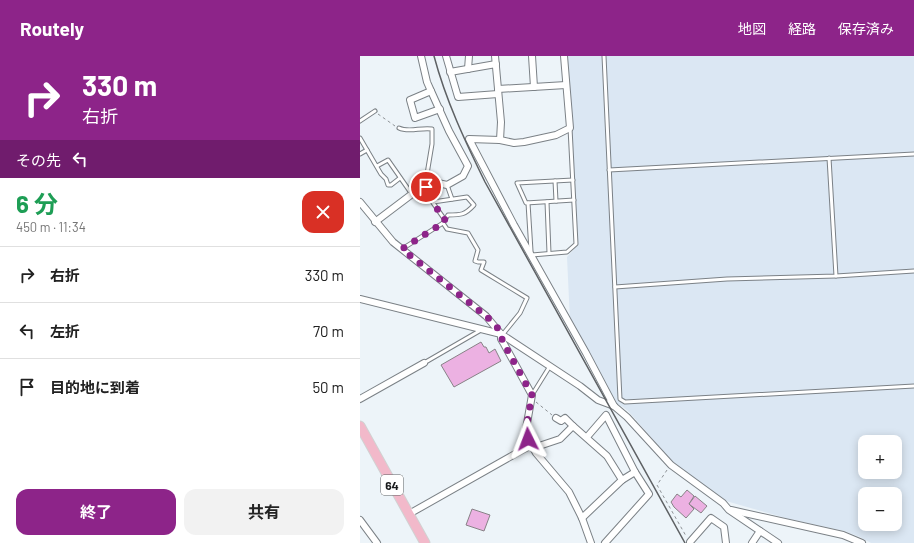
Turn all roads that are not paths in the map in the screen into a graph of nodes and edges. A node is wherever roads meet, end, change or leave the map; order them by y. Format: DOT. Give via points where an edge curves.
graph roads {
  1 [pos="421,56"];
  2 [pos="446,56"];
  3 [pos="469,56"];
  4 [pos="495,56"];
  5 [pos="532,56"];
  6 [pos="564,56"];
  7 [pos="604,56"];
  8 [pos="496,64"];
  9 [pos="468,69"];
  10 [pos="450,72"];
  11 [pos="566,85"];
  12 [pos="534,87"];
  13 [pos="431,91"];
  14 [pos="498,91"];
  15 [pos="440,109"];
  16 [pos="375,112"];
  17 [pos="360,121"];
  18 [pos="399,128"];
  19 [pos="570,128"];
  20 [pos="360,138"];
  21 [pos="500,140"];
  22 [pos="367,150"];
  23 [pos="360,154"];
  24 [pos="914,154"];
  25 [pos="829,158"];
  26 [pos="377,166"];
  27 [pos="608,170"];
  28 [pos="400,178"];
  29 [pos="573,180"];
  30 [pos="555,181"];
  31 [pos="426,184"];
  32 [pos="447,185"];
  33 [pos="412,194"];
  34 [pos="452,199"];
  35 [pos="574,200"];
  36 [pos="556,201"];
  37 [pos="360,202"];
  38 [pos="433,202"];
  39 [pos="547,202"];
  40 [pos="528,203"];
  41 [pos="444,221"];
  42 [pos="375,222"];
  43 [pos="402,249"];
  44 [pos="549,253"];
  45 [pos="531,254"];
  46 [pos="914,271"];
  47 [pos="836,276"];
  48 [pos="615,287"];
  49 [pos="360,299"];
  50 [pos="482,329"];
  51 [pos="501,334"];
  52 [pos="424,363"];
  53 [pos="550,366"];
  54 [pos="914,386"];
  55 [pos="532,397"];
  56 [pos="360,399"];
  57 [pos="614,406"];
  58 [pos="556,418"];
  59 [pos="360,426"];
  60 [pos="573,426"];
  61 [pos="587,437"];
  62 [pos="532,446"];
  63 [pos="635,472"];
  64 [pos="622,480"];
  65 [pos="729,510"];
  66 [pos="409,514"];
  67 [pos="582,518"];
  68 [pos="360,520"];
  69 [pos="760,531"];
  70 [pos="690,542"];
  71 [pos="377,543"];
  72 [pos="425,543"];
  73 [pos="591,543"];
  74 [pos="605,543"];
  75 [pos="726,543"];
  76 [pos="752,543"];
  77 [pos="778,543"];
  78 [pos="862,543"];
  1 -- 13 [label="street"];
  2 -- 10 [label="street"];
  3 -- 9 [label="street"];
  4 -- 8 [label="street"];
  5 -- 12 [label="street"];
  6 -- 11 [label="street"];
  7 -- 27 [label="lane"];
  8 -- 9 [label="street"];
  8 -- 14 [label="street"];
  9 -- 10 [label="street"];
  10 -- 14 [label="street" via="458,97"];
  11 -- 12 [label="street"];
  11 -- 19 [label="street"];
  12 -- 14 [label="street"];
  13 -- 15 [label="street"];
  13 -- 15 [label="street" via="410,100 415,118"];
  14 -- 21 [label="street"];
  15 -- 32 [label="street" via="468,166 464,176"];
  16 -- 17 [label="lane"];
  18 -- 31 [label="lane" via="432,128"];
  19 -- 21 [label="street" via="556,135 524,142"];
  19 -- 29 [label="lane"];
  20 -- 22 [label="lane"];
  21 -- 45 [label="street" via="468,139"];
  22 -- 23 [label="lane"];
  22 -- 26 [label="lane"];
  24 -- 25 [label="lane"];
  25 -- 27 [label="lane"];
  25 -- 47 [label="lane"];
  26 -- 28 [label="lane" via="388,160"];
  26 -- 28 [label="lane" via="388,185"];
  27 -- 48 [label="lane"];
  28 -- 33 [label="lane"];
  29 -- 30 [label="lane"];
  29 -- 35 [label="lane"];
  30 -- 36 [label="lane"];
  30 -- 40 [label="lane" via="517,183"];
  31 -- 32 [label="street"];
  31 -- 33 [label="street"];
  31 -- 38 [label="lane"];
  32 -- 34 [label="lane"];
  33 -- 42 [label="street"];
  34 -- 38 [label="lane"];
  34 -- 41 [label="lane" via="467,197 474,205 462,215 448,215"];
  35 -- 36 [label="lane"];
  35 -- 44 [label="lane" via="576,244 567,252"];
  36 -- 39 [label="lane"];
  37 -- 42 [label="street"];
  38 -- 41 [label="lane"];
  39 -- 40 [label="lane"];
  39 -- 44 [label="lane"];
  40 -- 45 [label="lane"];
  41 -- 43 [label="lane"];
  41 -- 51 [label="lane" via="447,229 468,233 478,250 474,261 484,262 481,270 528,298 520,313"];
  42 -- 43 [label="street"];
  43 -- 51 [label="street" via="486,316"];
  44 -- 45 [label="lane"];
  45 -- 57 [label="street"];
  46 -- 47 [label="lane"];
  47 -- 48 [label="lane" via="727,279"];
  48 -- 54 [label="lane" via="620,399 625,402"];
  49 -- 50 [label="street"];
  50 -- 51 [label="street"];
  50 -- 52 [label="lane"];
  51 -- 53 [label="street"];
  51 -- 55 [label="street" via="501,339"];
  52 -- 56 [label="street"];
  53 -- 55 [label="lane"];
  53 -- 57 [label="street" via="598,400"];
  55 -- 62 [label="street" via="526,429"];
  57 -- 65 [label="street" via="671,465 723,502"];
  58 -- 60 [label="street" via="561,421 565,418"];
  59 -- 66 [label="main road, 64"];
  60 -- 61 [label="street"];
  60 -- 62 [label="street" via="560,439"];
  61 -- 63 [label="street" via="606,415"];
  61 -- 64 [label="street" via="606,456"];
  62 -- 66 [label="street"];
  62 -- 67 [label="street" via="569,492"];
  63 -- 64 [label="street"];
  63 -- 74 [label="street" via="649,494"];
  64 -- 67 [label="street"];
  65 -- 69 [label="street"];
  65 -- 78 [label="street" via="843,535"];
  66 -- 72 [label="main road, 64"];
  67 -- 73 [label="street"];
  68 -- 71 [label="street"];
  69 -- 76 [label="street"];
  69 -- 77 [label="street"];
  70 -- 75 [label="street" via="711,518 724,526"];
}
